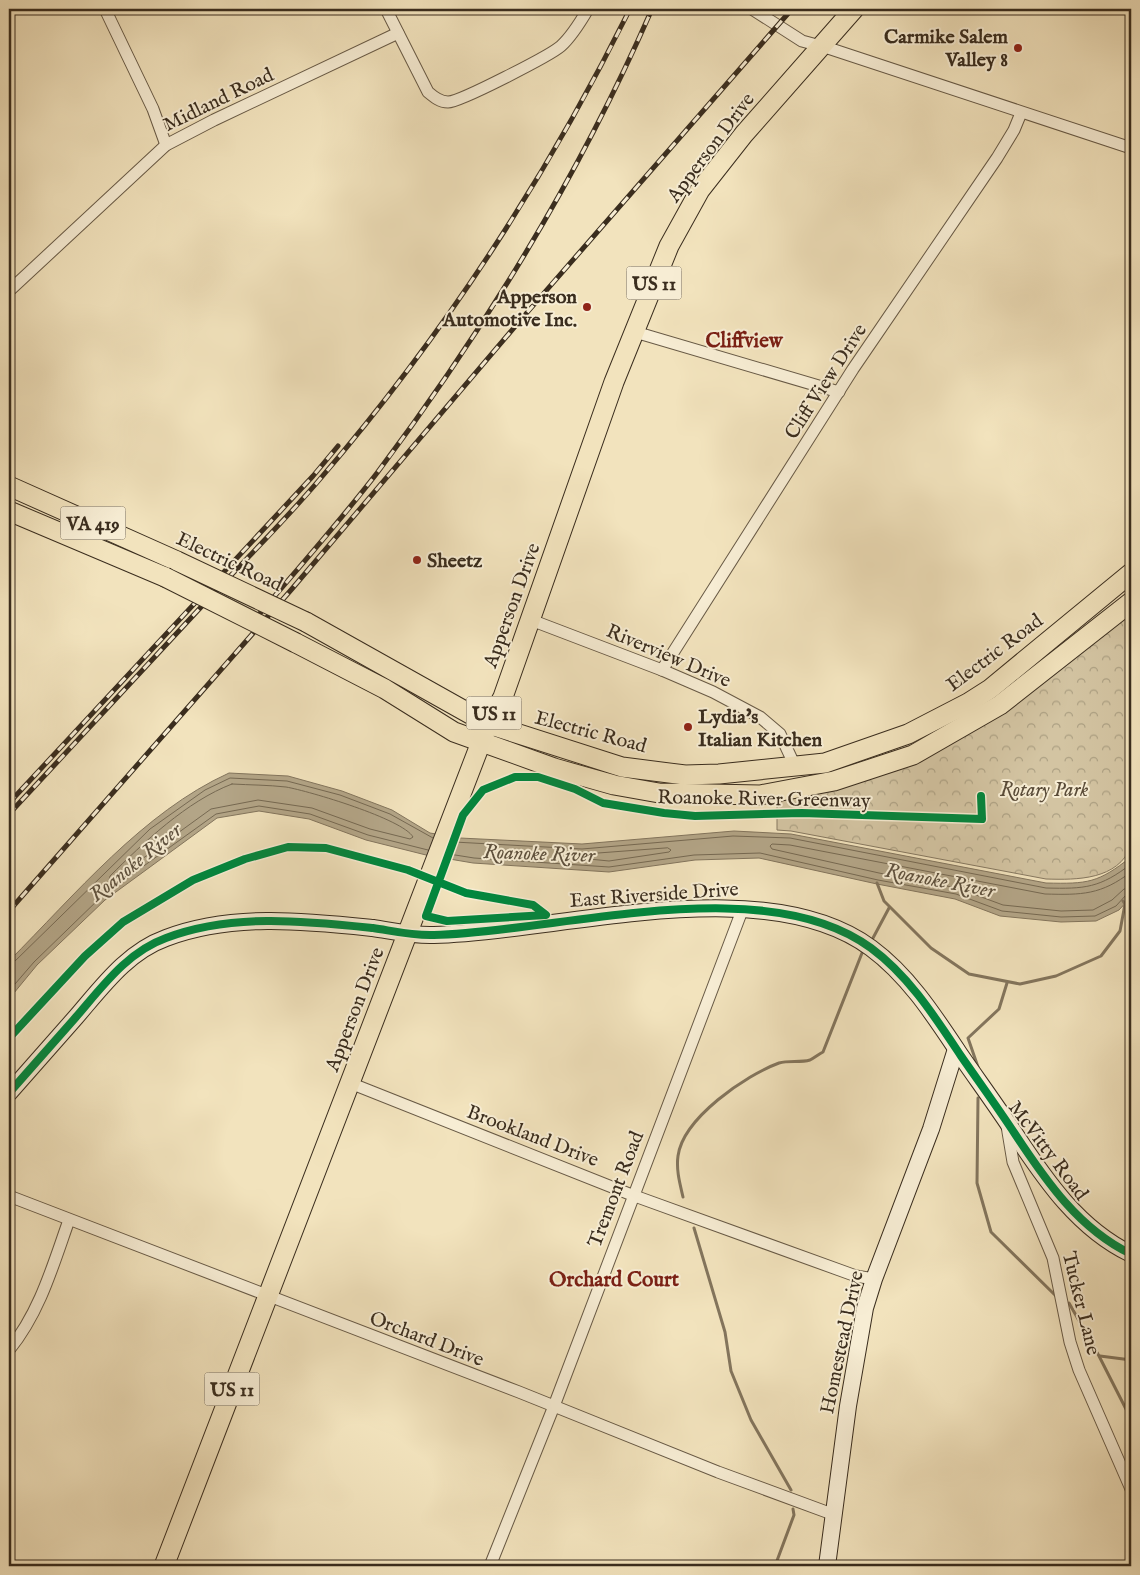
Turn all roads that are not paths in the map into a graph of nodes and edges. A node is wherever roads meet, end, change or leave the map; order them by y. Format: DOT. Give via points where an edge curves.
graph roads {
  1 [pos="105,9"];
  2 [pos="386,9"];
  3 [pos="588,9"];
  4 [pos="752,9"];
  5 [pos="854,9"];
  6 [pos="398,33"];
  7 [pos="821,46"];
  8 [pos="1021,113"];
  9 [pos="166,145"];
  10 [pos="1131,148"];
  11 [pos="9,291"];
  12 [pos="635,332"];
  13 [pos="839,392"];
  14 [pos="9,486"];
  15 [pos="9,511"];
  16 [pos="1131,573"];
  17 [pos="1131,602"];
  18 [pos="531,620"];
  19 [pos="662,670"];
  20 [pos="488,724"];
  21 [pos="481,742"];
  22 [pos="795,766"];
  23 [pos="743,908"];
  24 [pos="407,933"];
  25 [pos="956,1049"];
  26 [pos="350,1082"];
  27 [pos="9,1093"];
  28 [pos="1007,1122"];
  29 [pos="632,1195"];
  30 [pos="9,1196"];
  31 [pos="69,1220"];
  32 [pos="1131,1254"];
  33 [pos="874,1279"];
  34 [pos="268,1297"];
  35 [pos="9,1350"];
  36 [pos="554,1406"];
  37 [pos="1131,1489"];
  38 [pos="832,1514"];
  39 [pos="164,1566"];
  40 [pos="490,1566"];
  41 [pos="827,1566"];
  1 -- 9 [label="street"];
  2 -- 6 [label="street"];
  3 -- 6 [label="street" via="561,47 507,76 447,102 434,98 428,92"];
  4 -- 7 [label="street" via="802,41"];
  5 -- 7 [label="main road, Apperson Drive / US 11"];
  6 -- 9 [label="street, Midland Road"];
  7 -- 8 [label="street"];
  7 -- 12 [label="main road, Apperson Drive / US 11" via="700,190 669,246"];
  8 -- 10 [label="street"];
  8 -- 13 [label="street, Cliff View Drive" via="997,158"];
  9 -- 11 [label="street, Midland Road"];
  12 -- 13 [label="street"];
  12 -- 18 [label="main road, Apperson Drive / US 11" via="614,382"];
  13 -- 19 [label="street, Cliff View Drive"];
  14 -- 20 [label="main road, Electric Road / VA 419, bridge" via="306,622"];
  15 -- 21 [label="main road, VA 419, bridge" via="165,578 385,689 454,732"];
  16 -- 22 [label="main road, Electric Road / VA 419" via="990,689 968,703 908,734 857,753 825,763"];
  17 -- 21 [label="main road, VA 419" via="1000,705 944,738 913,755 800,789 760,796 659,793 554,768"];
  18 -- 19 [label="street, Riverview Drive"];
  18 -- 20 [label="main road, Apperson Drive / US 11" via="503,697"];
  19 -- 22 [label="street, Riverview Drive" via="713,692 771,724 780,734"];
  20 -- 21 [label="main road, Apperson Drive / US 11"];
  20 -- 22 [label="main road, Electric Road / VA 419" via="622,767 663,773 719,774"];
  21 -- 24 [label="main road, Apperson Drive / US 11"];
  23 -- 24 [label="street, East Riverside Drive" via="645,913 430,936"];
  23 -- 25 [label="street, East Riverside Drive" via="813,920 871,948 910,986"];
  23 -- 29 [label="street, Tremont Road"];
  24 -- 26 [label="main road, Apperson Drive / US 11"];
  24 -- 27 [label="street, East Riverside Drive" via="304,921 273,921 221,925 164,938 119,968"];
  25 -- 28 [label="street, McVitty Road"];
  25 -- 33 [label="street, Homestead Drive" via="928,1138"];
  26 -- 29 [label="street, Brookland Drive"];
  26 -- 34 [label="main road, Apperson Drive / US 11"];
  28 -- 32 [label="street, McVitty Road" via="1070,1208 1102,1236"];
  28 -- 37 [label="street, Tucker Lane" via="1013,1162 1053,1258 1079,1370"];
  29 -- 33 [label="street, Brookland Drive" via="856,1276"];
  29 -- 36 [label="street, Tremont Road"];
  30 -- 31 [label="street, Orchard Drive"];
  31 -- 34 [label="street, Orchard Drive"];
  31 -- 35 [label="street" via="41,1299"];
  33 -- 38 [label="street, Homestead Drive" via="848,1406"];
  34 -- 36 [label="street, Orchard Drive"];
  34 -- 39 [label="main road, Apperson Drive / US 11"];
  36 -- 38 [label="street, Orchard Drive"];
  36 -- 40 [label="street, Tremont Road"];
  38 -- 41 [label="street, Homestead Drive"];
}
